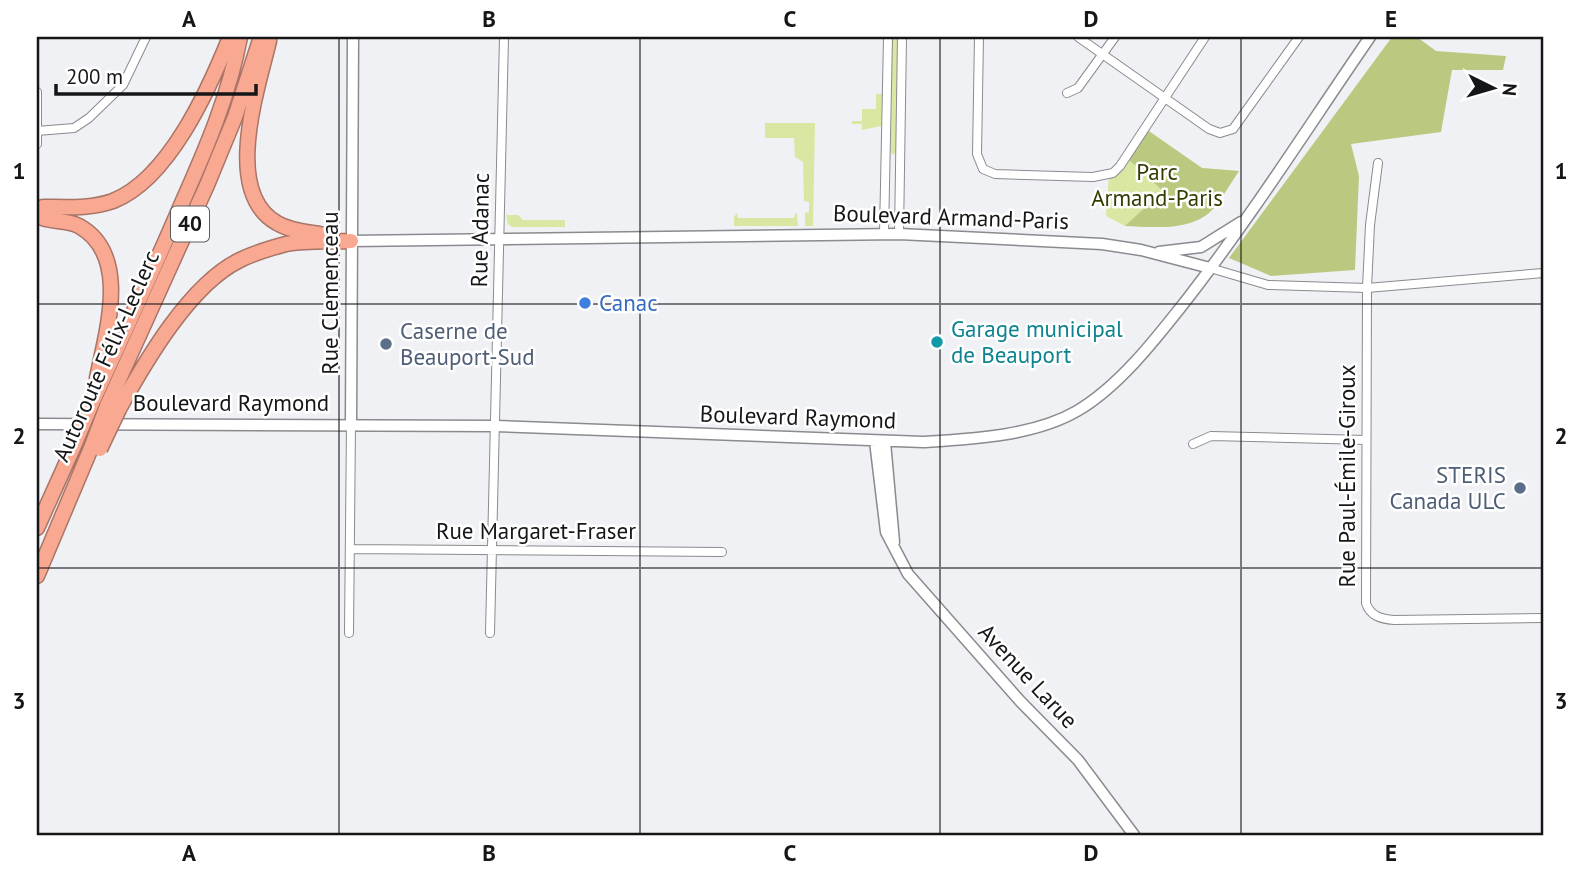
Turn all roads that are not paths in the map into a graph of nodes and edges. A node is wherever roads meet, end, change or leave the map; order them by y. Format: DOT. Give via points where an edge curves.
graph roads {
  1 [pos="146,37"];
  2 [pos="230,37"];
  3 [pos="240,37"];
  4 [pos="261,37"];
  5 [pos="270,37"];
  6 [pos="354,37"];
  7 [pos="504,37"];
  8 [pos="888,37"];
  9 [pos="902,37"];
  10 [pos="979,37"];
  11 [pos="1078,37"];
  12 [pos="1115,37"];
  13 [pos="1205,37"];
  14 [pos="1298,37"];
  15 [pos="1370,37"];
  16 [pos="1102,54"];
  17 [pos="37,92"];
  18 [pos="1067,93"];
  19 [pos="1165,98"];
  20 [pos="37,131"];
  21 [pos="37,144"];
  22 [pos="1378,163"];
  23 [pos="37,215"];
  24 [pos="1246,219"];
  25 [pos="884,234"];
  26 [pos="899,234"];
  27 [pos="499,238"];
  28 [pos="351,241"];
  29 [pos="1153,253"];
  30 [pos="1210,268"];
  31 [pos="1543,273"];
  32 [pos="1367,288"];
  33 [pos="92,404"];
  34 [pos="113,408"];
  35 [pos="37,424"];
  36 [pos="351,424"];
  37 [pos="495,426"];
  38 [pos="1366,440"];
  39 [pos="880,441"];
  40 [pos="1193,444"];
  41 [pos="37,528"];
  42 [pos="350,549"];
  43 [pos="492,550"];
  44 [pos="722,552"];
  45 [pos="37,576"];
  46 [pos="1543,618"];
  47 [pos="490,633"];
  48 [pos="349,634"];
  49 [pos="1134,835"];
  1 -- 20 [label="street" via="123,85 89,118 74,128"];
  2 -- 23 [label="highway" via="209,87 158,167 115,200 96,206 43,207"];
  3 -- 33 [label="highway, Autoroute Félix-Leclerc / 40" via="218,121"];
  4 -- 34 [label="highway, Autoroute Félix-Leclerc / 40" via="226,139"];
  5 -- 28 [label="highway" via="245,162 251,189 274,222"];
  6 -- 28 [label="street, Rue Clemenceau"];
  7 -- 27 [label="street, Rue Adanac"];
  8 -- 25 [label="street"];
  9 -- 26 [label="street"];
  10 -- 19 [label="street" via="977,154 979,164 988,172 1093,177 1113,173"];
  11 -- 16 [label="street"];
  12 -- 16 [label="street"];
  13 -- 19 [label="street"];
  14 -- 19 [label="street" via="1227,133 1209,128"];
  15 -- 24 [label="street, Boulevard Raymond"];
  16 -- 18 [label="street" via="1078,89"];
  16 -- 19 [label="street"];
  17 -- 20 [label="street"];
  20 -- 21 [label="street"];
  22 -- 32 [label="street, Rue Paul-Émile-Giroux"];
  23 -- 33 [label="highway" via="77,225 95,237 105,253 110,314"];
  24 -- 29 [label="street" via="1201,247"];
  24 -- 30 [label="street, Boulevard Raymond"];
  25 -- 26 [label="street, Boulevard Armand-Paris"];
  25 -- 27 [label="street, Boulevard Armand-Paris"];
  26 -- 29 [label="street, Boulevard Armand-Paris" via="1083,242"];
  27 -- 28 [label="street, Boulevard Armand-Paris"];
  27 -- 37 [label="street, Rue Adanac"];
  28 -- 34 [label="highway" via="288,244 239,260 212,279 184,310"];
  28 -- 36 [label="street, Rue Clemenceau"];
  29 -- 30 [label="street, Boulevard Armand-Paris"];
  30 -- 32 [label="street, Boulevard Armand-Paris" via="1268,285"];
  30 -- 39 [label="street, Boulevard Raymond" via="1119,379 1077,411 1016,432 969,439"];
  31 -- 32 [label="street, Boulevard Armand-Paris"];
  32 -- 38 [label="street, Rue Paul-Émile-Giroux"];
  33 -- 41 [label="highway, Autoroute Félix-Leclerc / 40, bridge"];
  34 -- 45 [label="highway, Autoroute Félix-Leclerc / 40, bridge"];
  35 -- 36 [label="street, Boulevard Raymond"];
  36 -- 37 [label="street, Boulevard Raymond"];
  36 -- 42 [label="street, Rue Clemenceau"];
  37 -- 39 [label="street, Boulevard Raymond"];
  37 -- 43 [label="street, Rue Adanac"];
  38 -- 40 [label="street" via="1211,436"];
  38 -- 46 [label="street, Rue Paul-Émile-Giroux" via="1366,603 1373,614 1383,620"];
  39 -- 49 [label="street, Avenue Larue" via="886,532 908,574 1078,760"];
  42 -- 43 [label="street, Rue Margaret-Fraser"];
  42 -- 48 [label="street, Rue Clemenceau"];
  43 -- 44 [label="street, Rue Margaret-Fraser"];
  43 -- 47 [label="street, Rue Adanac"];
}
